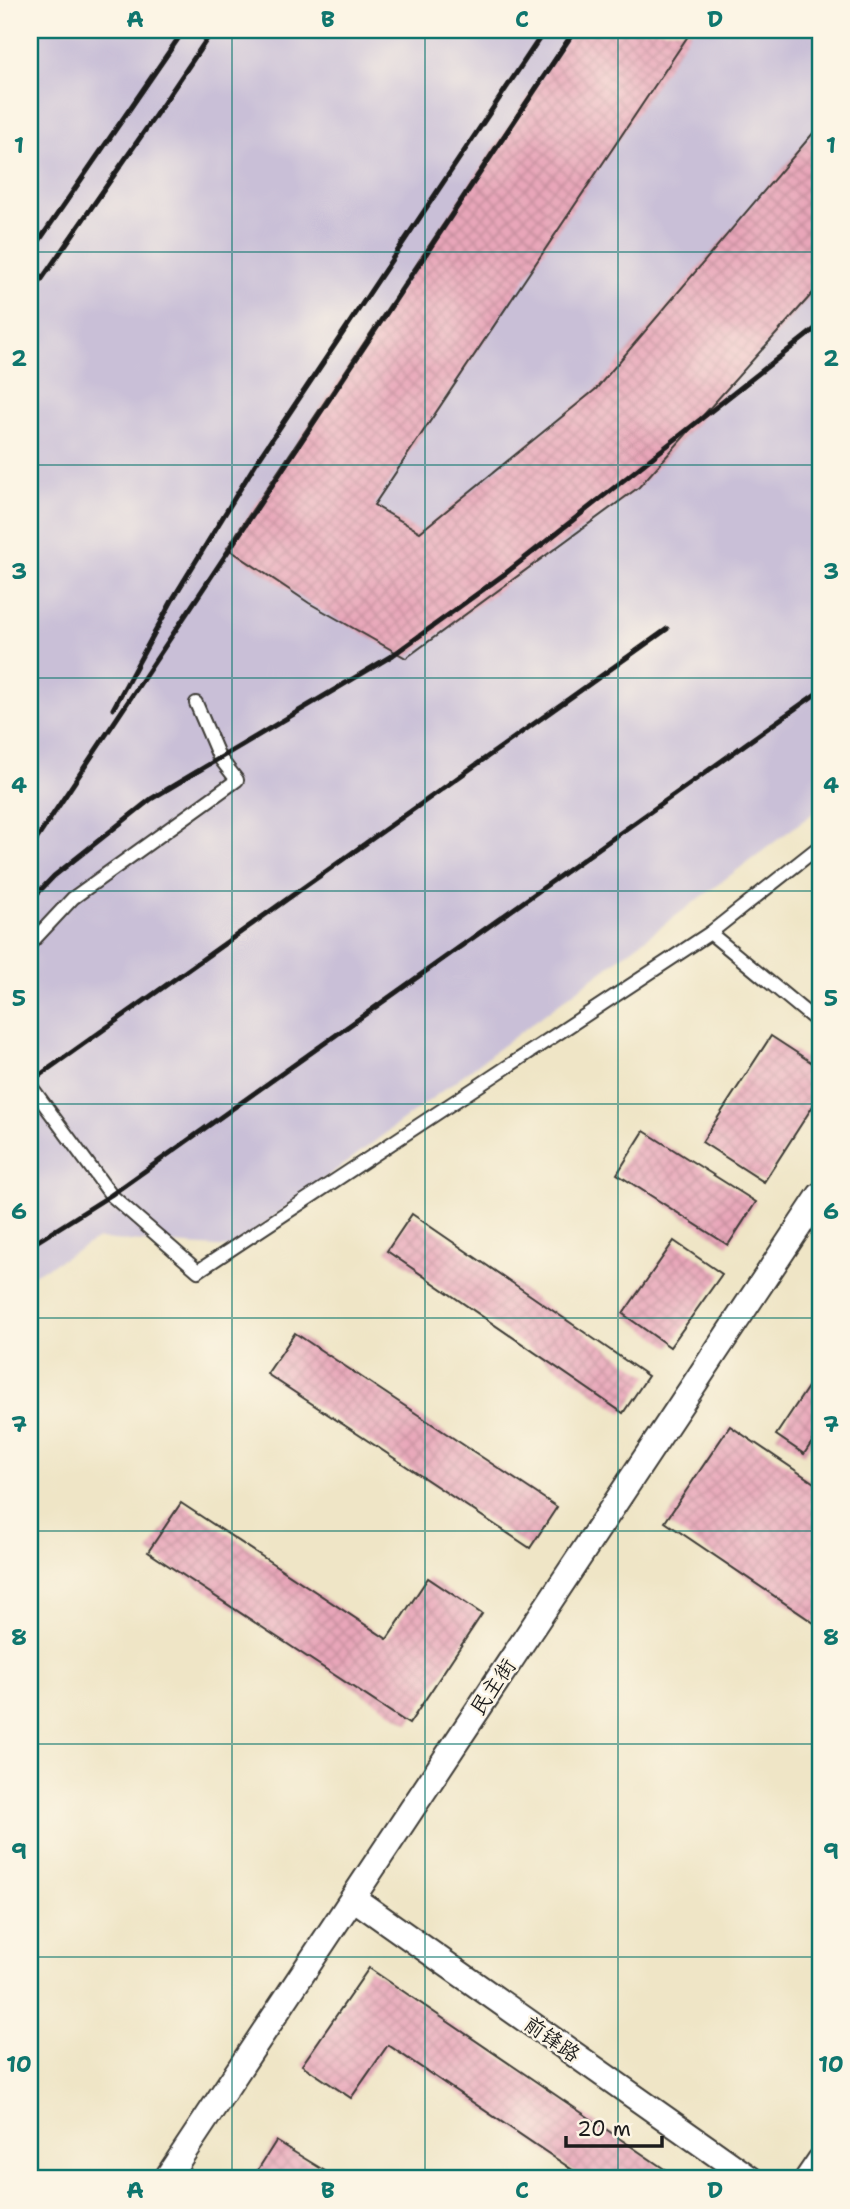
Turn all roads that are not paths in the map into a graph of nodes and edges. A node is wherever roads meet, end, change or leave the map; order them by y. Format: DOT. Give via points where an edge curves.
graph roads {
  1 [pos="196,703"];
  2 [pos="820,846"];
  3 [pos="710,933"];
  4 [pos="30,944"];
  5 [pos="820,1024"];
  6 [pos="30,1085"];
  7 [pos="820,1195"];
  8 [pos="353,1898"];
  9 [pos="820,2160"];
  10 [pos="166,2179"];
  11 [pos="751,2179"];
  12 [pos="807,2179"];
  1 -- 4 [label="lane" via="219,757 237,780 73,898"];
  2 -- 3 [label="lane"];
  3 -- 5 [label="lane"];
  3 -- 6 [label="lane" via="198,1271 111,1195"];
  7 -- 8 [label="street, 民主街"];
  8 -- 10 [label="street, 民主街"];
  8 -- 11 [label="street, 前锋路"];
  9 -- 12 [label="street"];
}
